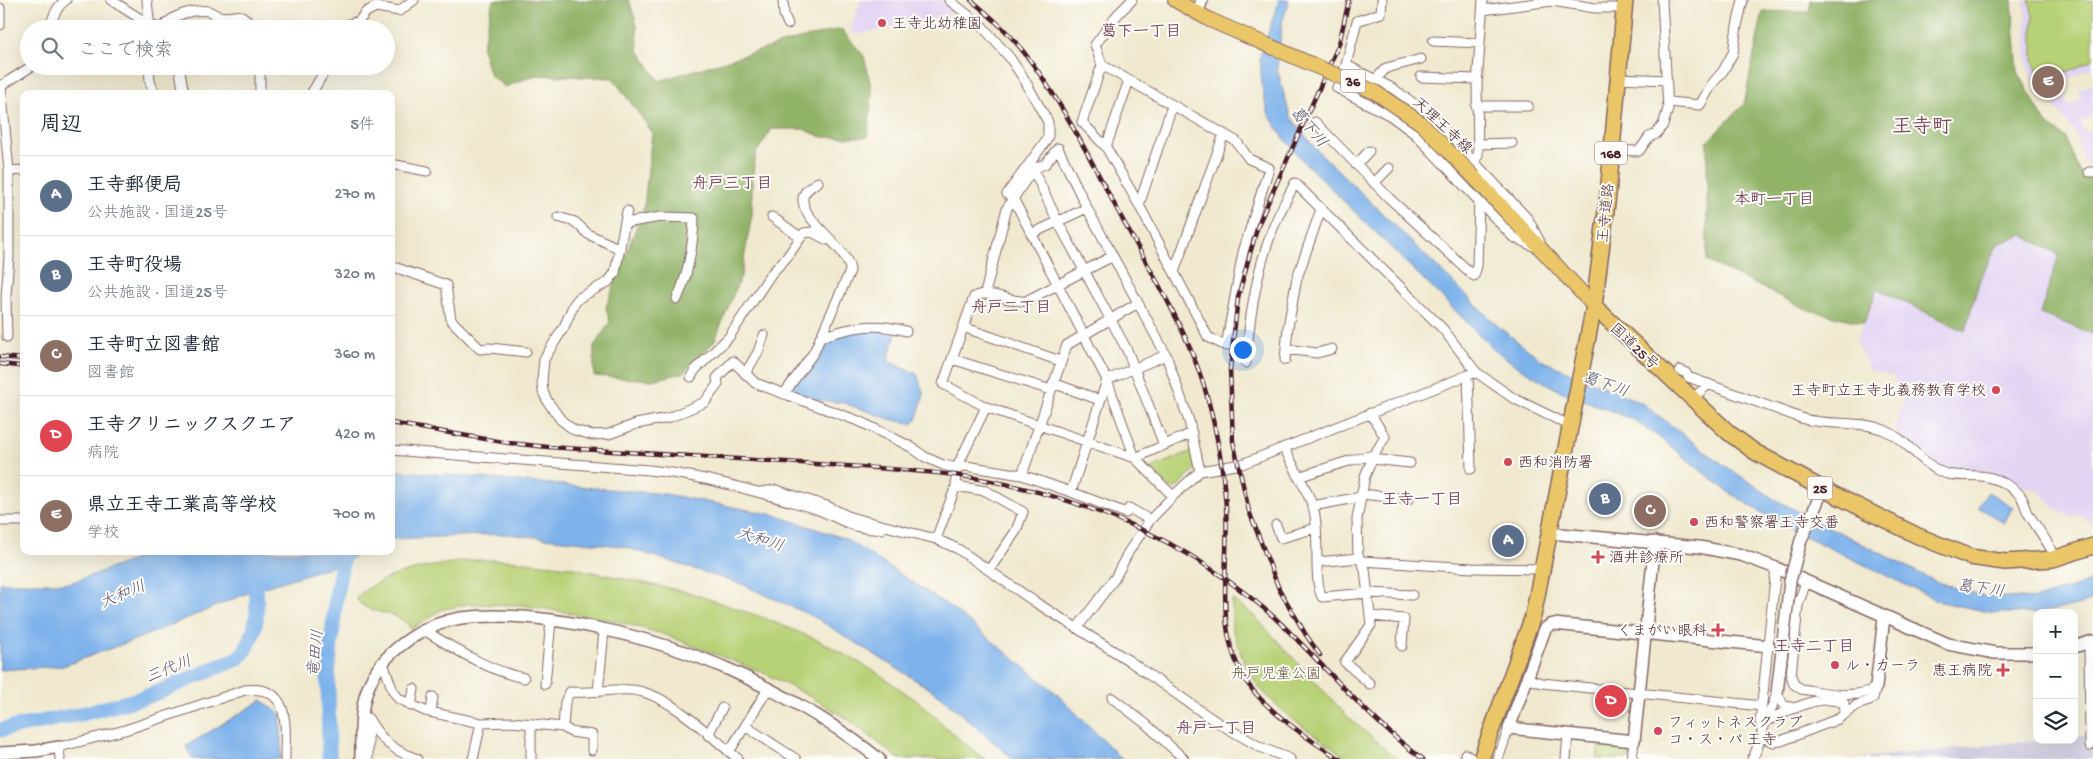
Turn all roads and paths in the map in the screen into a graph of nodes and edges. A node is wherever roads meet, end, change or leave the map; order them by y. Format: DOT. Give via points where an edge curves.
graph roads {
  1 [pos="66,0"];
  2 [pos="110,0"];
  3 [pos="147,0"];
  4 [pos="414,0"];
  5 [pos="783,0"];
  6 [pos="949,0"];
  7 [pos="1132,0"];
  8 [pos="1175,0"];
  9 [pos="1202,0"];
  10 [pos="1382,0"];
  11 [pos="1483,0"];
  12 [pos="1662,0"];
  13 [pos="1743,0"];
  14 [pos="1624,4"];
  15 [pos="0,8"];
  16 [pos="1483,10"];
  17 [pos="1197,14"];
  18 [pos="52,20"];
  19 [pos="140,20"];
  20 [pos="149,20"];
  21 [pos="169,20"];
  22 [pos="247,20"];
  23 [pos="360,20"];
  24 [pos="788,24"];
  25 [pos="0,26"];
  26 [pos="1433,41"];
  27 [pos="1480,43"];
  28 [pos="1421,59"];
  29 [pos="1346,64"];
  30 [pos="1102,65"];
  31 [pos="20,73"];
  32 [pos="150,75"];
  33 [pos="181,75"];
  34 [pos="260,75"];
  35 [pos="322,75"];
  36 [pos="1421,77"];
  37 [pos="1618,78"];
  38 [pos="1376,79"];
  39 [pos="1477,79"];
  40 [pos="1128,80"];
  41 [pos="1667,80"];
  42 [pos="1,85"];
  43 [pos="153,90"];
  44 [pos="183,90"];
  45 [pos="260,90"];
  46 [pos="314,90"];
  47 [pos="1669,102"];
  48 [pos="1172,106"];
  49 [pos="1476,106"];
  50 [pos="1528,106"];
  51 [pos="1315,122"];
  52 [pos="1224,134"];
  53 [pos="1512,143"];
  54 [pos="1478,144"];
  55 [pos="1106,147"];
  56 [pos="1611,150"];
  57 [pos="1369,151"];
  58 [pos="1475,161"];
  59 [pos="395,165"];
  60 [pos="1356,165"];
  61 [pos="1389,168"];
  62 [pos="20,170"];
  63 [pos="1033,170"];
  64 [pos="9,171"];
  65 [pos="427,171"];
  66 [pos="1458,178"];
  67 [pos="818,182"];
  68 [pos="1374,183"];
  69 [pos="1013,198"];
  70 [pos="1480,201"];
  71 [pos="1139,205"];
  72 [pos="1087,208"];
  73 [pos="1321,209"];
  74 [pos="627,211"];
  75 [pos="558,217"];
  76 [pos="772,217"];
  77 [pos="1058,222"];
  78 [pos="625,223"];
  79 [pos="1031,234"];
  80 [pos="800,237"];
  81 [pos="836,246"];
  82 [pos="620,249"];
  83 [pos="1544,252"];
  84 [pos="1113,256"];
  85 [pos="395,267"];
  86 [pos="1084,271"];
  87 [pos="1174,272"];
  88 [pos="1056,284"];
  89 [pos="985,293"];
  90 [pos="676,299"];
  91 [pos="1138,303"];
  92 [pos="1594,306"];
  93 [pos="1110,318"];
  94 [pos="963,327"];
  95 [pos="906,331"];
  96 [pos="1083,334"];
  97 [pos="764,335"];
  98 [pos="7,337"];
  99 [pos="820,337"];
  100 [pos="1286,349"];
  101 [pos="1332,349"];
  102 [pos="526,352"];
  103 [pos="1166,355"];
  104 [pos="952,358"];
  105 [pos="1284,360"];
  106 [pos="1060,361"];
  107 [pos="1246,363"];
  108 [pos="1136,368"];
  109 [pos="1680,370"];
  110 [pos="745,374"];
  111 [pos="1472,374"];
  112 [pos="691,377"];
  113 [pos="1107,380"];
  114 [pos="1709,384"];
  115 [pos="1052,387"];
  116 [pos="784,394"];
  117 [pos="1692,399"];
  118 [pos="1100,400"];
  119 [pos="986,407"];
  120 [pos="1370,413"];
  121 [pos="1572,422"];
  122 [pos="1039,425"];
  123 [pos="1192,433"];
  124 [pos="1087,442"];
  125 [pos="1164,445"];
  126 [pos="1284,447"];
  127 [pos="395,450"];
  128 [pos="1373,457"];
  129 [pos="1135,458"];
  130 [pos="1410,463"];
  131 [pos="957,467"];
  132 [pos="1471,469"];
  133 [pos="1200,471"];
  134 [pos="1022,476"];
  135 [pos="1298,477"];
  136 [pos="956,486"];
  137 [pos="1823,489"];
  138 [pos="1071,492"];
  139 [pos="1173,496"];
  140 [pos="1361,496"];
  141 [pos="1409,499"];
  142 [pos="1312,506"];
  143 [pos="1150,520"];
  144 [pos="0,521"];
  145 [pos="20,521"];
  146 [pos="1276,525"];
  147 [pos="1316,528"];
  148 [pos="1550,533"];
  149 [pos="936,539"];
  150 [pos="1655,542"];
  151 [pos="2093,546"];
  152 [pos="2056,558"];
  153 [pos="1360,560"];
  154 [pos="1318,562"];
  155 [pos="1776,568"];
  156 [pos="989,570"];
  157 [pos="1543,570"];
  158 [pos="1806,582"];
  159 [pos="1368,593"];
  160 [pos="1412,595"];
  161 [pos="1371,616"];
  162 [pos="1884,617"];
  163 [pos="550,620"];
  164 [pos="1077,628"];
  165 [pos="424,630"];
  166 [pos="604,631"];
  167 [pos="1645,634"];
  168 [pos="2091,642"];
  169 [pos="1402,646"];
  170 [pos="1769,646"];
  171 [pos="2078,646"];
  172 [pos="2033,653"];
  173 [pos="384,663"];
  174 [pos="2091,668"];
  175 [pos="524,678"];
  176 [pos="1528,679"];
  177 [pos="545,684"];
  178 [pos="1370,684"];
  179 [pos="1876,687"];
  180 [pos="414,689"];
  181 [pos="768,689"];
  182 [pos="1818,691"];
  183 [pos="598,692"];
  184 [pos="1639,693"];
  185 [pos="1777,693"];
  186 [pos="1844,693"];
  187 [pos="433,697"];
  188 [pos="1112,698"];
  189 [pos="411,706"];
  190 [pos="1762,706"];
  191 [pos="722,708"];
  192 [pos="1798,708"];
  193 [pos="1852,709"];
  194 [pos="431,712"];
  195 [pos="365,714"];
  196 [pos="1844,715"];
  197 [pos="2091,716"];
  198 [pos="1767,720"];
  199 [pos="481,723"];
  200 [pos="531,724"];
  201 [pos="745,726"];
  202 [pos="563,727"];
  203 [pos="1509,728"];
  204 [pos="1762,732"];
  205 [pos="708,734"];
  206 [pos="1568,734"];
  207 [pos="1634,741"];
  208 [pos="2090,746"];
  209 [pos="592,750"];
  210 [pos="729,752"];
  211 [pos="0,753"];
  212 [pos="59,753"];
  213 [pos="285,759"];
  214 [pos="361,759"];
  215 [pos="368,759"];
  216 [pos="417,759"];
  217 [pos="473,759"];
  218 [pos="531,759"];
  219 [pos="738,759"];
  220 [pos="796,759"];
  221 [pos="879,759"];
  222 [pos="1184,759"];
  223 [pos="1290,759"];
  224 [pos="1481,759"];
  225 [pos="1498,759"];
  226 [pos="1566,759"];
  227 [pos="1632,759"];
  228 [pos="1752,759"];
  1 -- 18 [label="street"];
  2 -- 19 [label="street"];
  3 -- 20 [label="street"];
  4 -- 23 [label="street" via="398,11 376,7"];
  5 -- 24 [label="street"];
  6 -- 69 [label="street" via="996,40 1024,79 1048,122 1045,142 1006,194"];
  7 -- 30 [label="street" via="1095,45"];
  8 -- 17 [label="main road, 天理王寺線 / 36"];
  9 -- 17 [label="street"];
  10 -- 29 [label="street" via="1381,14 1357,21"];
  11 -- 16 [label="street"];
  12 -- 41 [label="street"];
  13 -- 47 [label="street" via="1733,53 1700,105"];
  14 -- 16 [label="street" via="1595,8 1552,1"];
  14 -- 37 [label="highway, 王寺道路 / 168"];
  15 -- 25 [label="street"];
  16 -- 27 [label="street"];
  17 -- 83 [label="main road, 天理王寺線 / 36, bridge" via="1375,92 1421,124"];
  21 -- 22 [label="street" via="186,13 210,11 220,16 237,14"];
  26 -- 27 [label="street"];
  27 -- 39 [label="street"];
  28 -- 38 [label="street" via="1386,68"];
  29 -- 38 [label="street"];
  29 -- 66 [label="street" via="1337,88 1391,116 1415,134"];
  30 -- 40 [label="street"];
  30 -- 55 [label="street" via="1082,122"];
  31 -- 42 [label="street"];
  32 -- 43 [label="street"];
  33 -- 44 [label="street"];
  34 -- 45 [label="street"];
  35 -- 46 [label="street"];
  36 -- 39 [label="street"];
  37 -- 41 [label="street"];
  37 -- 56 [label="highway, 王寺道路 / 168"];
  38 -- 58 [label="street" via="1431,116"];
  39 -- 49 [label="street"];
  40 -- 48 [label="street"];
  40 -- 55 [label="street"];
  41 -- 47 [label="street"];
  42 -- 64 [label="street"];
  47 -- 56 [label="street" via="1663,125 1649,137 1640,151"];
  48 -- 52 [label="street"];
  48 -- 71 [label="street"];
  49 -- 50 [label="street"];
  49 -- 54 [label="street"];
  51 -- 60 [label="street"];
  52 -- 87 [label="street"];
  52 -- 87 [label="street" via="1236,141 1248,159 1269,168 1243,252 1226,346 1208,338"];
  53 -- 54 [label="street"];
  54 -- 58 [label="street"];
  55 -- 71 [label="street"];
  56 -- 92 [label="highway, 王寺道路 / 168"];
  57 -- 60 [label="street"];
  58 -- 66 [label="street"];
  58 -- 83 [label="street" via="1528,219"];
  59 -- 65 [label="street"];
  60 -- 68 [label="street"];
  61 -- 68 [label="street"];
  62 -- 64 [label="street"];
  63 -- 69 [label="street"];
  63 -- 72 [label="street" via="1045,164 1058,148"];
  63 -- 77 [label="street"];
  64 -- 98 [label="street"];
  66 -- 70 [label="street"];
  67 -- 81 [label="street" via="802,198 811,218"];
  68 -- 70 [label="street" via="1474,276"];
  69 -- 79 [label="street"];
  69 -- 89 [label="street" via="1004,217"];
  70 -- 83 [label="street" via="1513,237"];
  71 -- 87 [label="street"];
  72 -- 77 [label="street"];
  72 -- 84 [label="street"];
  73 -- 100 [label="street" via="1297,278"];
  73 -- 107 [label="street" via="1295,182 1266,249 1251,316"];
  73 -- 111 [label="street" via="1444,329"];
  74 -- 78 [label="street"];
  75 -- 82 [label="street" via="575,222 588,234"];
  76 -- 80 [label="street"];
  77 -- 79 [label="street"];
  77 -- 86 [label="street"];
  78 -- 82 [label="street"];
  78 -- 90 [label="street" via="661,217 694,218 690,262"];
  79 -- 88 [label="street"];
  80 -- 81 [label="street" via="812,232"];
  80 -- 112 [label="street" via="729,337"];
  81 -- 99 [label="street" via="848,262 850,271"];
  82 -- 110 [label="street" via="615,273 608,282 574,304 544,359 541,369 543,392 561,420 581,433 618,432 636,424 668,418 705,402 718,384 717,378 733,361"];
  83 -- 92 [label="main road, 天理王寺線 / 36"];
  84 -- 86 [label="street"];
  84 -- 91 [label="street"];
  85 -- 102 [label="street" via="446,285 451,320 480,349"];
  86 -- 88 [label="street"];
  86 -- 93 [label="street"];
  88 -- 89 [label="street" via="1026,301 1010,301"];
  88 -- 96 [label="street"];
  89 -- 94 [label="street" via="974,297"];
  91 -- 93 [label="street"];
  91 -- 103 [label="street"];
  92 -- 117 [label="highway, 国道25号 / 25"];
  92 -- 121 [label="highway, 国道25号"];
  93 -- 96 [label="street"];
  93 -- 108 [label="street"];
  94 -- 104 [label="street"];
  94 -- 106 [label="street"];
  95 -- 99 [label="street" via="874,325"];
  96 -- 106 [label="street" via="1067,345"];
  96 -- 113 [label="street"];
  97 -- 110 [label="street"];
  99 -- 116 [label="street" via="807,363"];
  100 -- 101 [label="street" via="1317,353"];
  100 -- 105 [label="street"];
  103 -- 108 [label="street"];
  103 -- 123 [label="street"];
  104 -- 115 [label="street"];
  104 -- 119 [label="street" via="943,384"];
  106 -- 115 [label="street"];
  108 -- 113 [label="street"];
  108 -- 125 [label="street"];
  109 -- 114 [label="street" via="1688,377"];
  110 -- 116 [label="street" via="754,383"];
  111 -- 120 [label="street"];
  111 -- 121 [label="street" via="1513,398"];
  111 -- 132 [label="street"];
  113 -- 118 [label="street"];
  113 -- 129 [label="street"];
  114 -- 117 [label="street"];
  114 -- 152 [label="street" via="1816,422 1884,430 1938,471 1956,476 1989,477 2008,486 2022,497 2026,510"];
  115 -- 118 [label="street"];
  115 -- 122 [label="street"];
  116 -- 131 [label="street" via="861,422 930,460"];
  117 -- 137 [label="highway, 国道25号 / 25" via="1755,452"];
  118 -- 124 [label="street"];
  119 -- 122 [label="street"];
  119 -- 131 [label="street"];
  120 -- 126 [label="street"];
  120 -- 128 [label="street" via="1385,437"];
  121 -- 148 [label="highway, 国道25号"];
  122 -- 124 [label="street"];
  122 -- 134 [label="street"];
  123 -- 125 [label="street"];
  123 -- 133 [label="street"];
  124 -- 129 [label="street"];
  124 -- 138 [label="street"];
  125 -- 129 [label="street"];
  126 -- 133 [label="street" via="1242,464"];
  126 -- 135 [label="street"];
  127 -- 149 [label="street" via="656,470 760,492 818,510 855,527 889,528"];
  128 -- 130 [label="street"];
  128 -- 135 [label="street" via="1352,460"];
  128 -- 140 [label="street"];
  129 -- 139 [label="street"];
  131 -- 134 [label="street"];
  131 -- 136 [label="street"];
  133 -- 139 [label="street"];
  134 -- 138 [label="street"];
  135 -- 142 [label="street"];
  136 -- 149 [label="street"];
  136 -- 156 [label="street" via="986,491 1024,512 1016,531"];
  137 -- 152 [label="highway, 国道25号 / 25" via="1934,544 1970,557 2017,563"];
  137 -- 185 [label="street, bridge" via="1801,540 1790,581"];
  138 -- 143 [label="street" via="1126,514 1129,508"];
  139 -- 143 [label="street"];
  140 -- 141 [label="street"];
  140 -- 142 [label="street"];
  140 -- 153 [label="street" via="1357,526"];
  142 -- 147 [label="street"];
  143 -- 164 [label="street" via="1115,578"];
  144 -- 145 [label="street"];
  146 -- 147 [label="street" via="1280,538"];
  147 -- 154 [label="street"];
  148 -- 150 [label="street"];
  148 -- 157 [label="highway, 国道25号"];
  149 -- 156 [label="street"];
  150 -- 155 [label="street" via="1723,551"];
  150 -- 167 [label="street"];
  151 -- 152 [label="highway, 国道25号 / 25"];
  153 -- 154 [label="street"];
  153 -- 157 [label="street"];
  153 -- 159 [label="street" via="1365,569"];
  154 -- 159 [label="street" via="1318,587 1322,597"];
  155 -- 158 [label="street"];
  155 -- 170 [label="street"];
  156 -- 164 [label="street"];
  157 -- 224 [label="highway, 国道25号" via="1533,616"];
  158 -- 162 [label="street"];
  158 -- 182 [label="street" via="1798,605 1792,680 1801,689"];
  159 -- 160 [label="street"];
  159 -- 161 [label="street"];
  161 -- 169 [label="street" via="1404,618"];
  161 -- 178 [label="street" via="1369,630 1345,662"];
  162 -- 172 [label="street" via="1965,648 1995,653"];
  162 -- 179 [label="street"];
  163 -- 165 [label="street" via="462,618"];
  163 -- 166 [label="street"];
  163 -- 177 [label="street"];
  164 -- 223 [label="street" via="1219,724 1260,747"];
  165 -- 173 [label="street"];
  165 -- 175 [label="street" via="455,649"];
  166 -- 181 [label="street" via="700,658"];
  166 -- 183 [label="street"];
  167 -- 170 [label="street"];
  167 -- 176 [label="street" via="1550,625 1545,629"];
  167 -- 184 [label="street"];
  168 -- 171 [label="street"];
  168 -- 174 [label="street"];
  170 -- 190 [label="street"];
  173 -- 189 [label="street" via="393,691"];
  173 -- 195 [label="street" via="370,684"];
  174 -- 197 [label="street"];
  176 -- 184 [label="street"];
  176 -- 203 [label="street"];
  179 -- 186 [label="street" via="1863,694"];
  179 -- 193 [label="street" via="1873,698"];
  180 -- 189 [label="street"];
  181 -- 201 [label="street"];
  181 -- 221 [label="street" via="833,726"];
  182 -- 186 [label="street"];
  182 -- 192 [label="street"];
  183 -- 202 [label="street" via="570,692 565,702"];
  183 -- 205 [label="street" via="634,690 659,698"];
  184 -- 190 [label="street"];
  184 -- 207 [label="street"];
  185 -- 192 [label="street" via="1784,706"];
  185 -- 198 [label="street"];
  186 -- 193 [label="street" via="1851,698"];
  187 -- 194 [label="street"];
  188 -- 222 [label="street"];
  189 -- 194 [label="street"];
  190 -- 204 [label="street"];
  191 -- 205 [label="street"];
  192 -- 196 [label="street" via="1815,701 1840,701 1846,706"];
  192 -- 198 [label="street"];
  193 -- 196 [label="street"];
  194 -- 199 [label="street"];
  195 -- 214 [label="street"];
  195 -- 215 [label="street"];
  195 -- 216 [label="street" via="386,744"];
  196 -- 204 [label="street" via="1781,741 1768,741"];
  197 -- 208 [label="street"];
  198 -- 204 [label="street"];
  199 -- 200 [label="street"];
  199 -- 217 [label="street"];
  200 -- 202 [label="street"];
  200 -- 218 [label="street"];
  201 -- 210 [label="street"];
  201 -- 220 [label="street"];
  202 -- 209 [label="street" via="571,732 592,735"];
  203 -- 206 [label="street"];
  203 -- 225 [label="street"];
  204 -- 228 [label="street"];
  205 -- 210 [label="street"];
  206 -- 207 [label="street"];
  206 -- 226 [label="street"];
  207 -- 227 [label="street"];
  210 -- 219 [label="street"];
  211 -- 212 [label="street"];
  212 -- 213 [label="street" via="256,688 268,691 282,704 285,712"];
}
